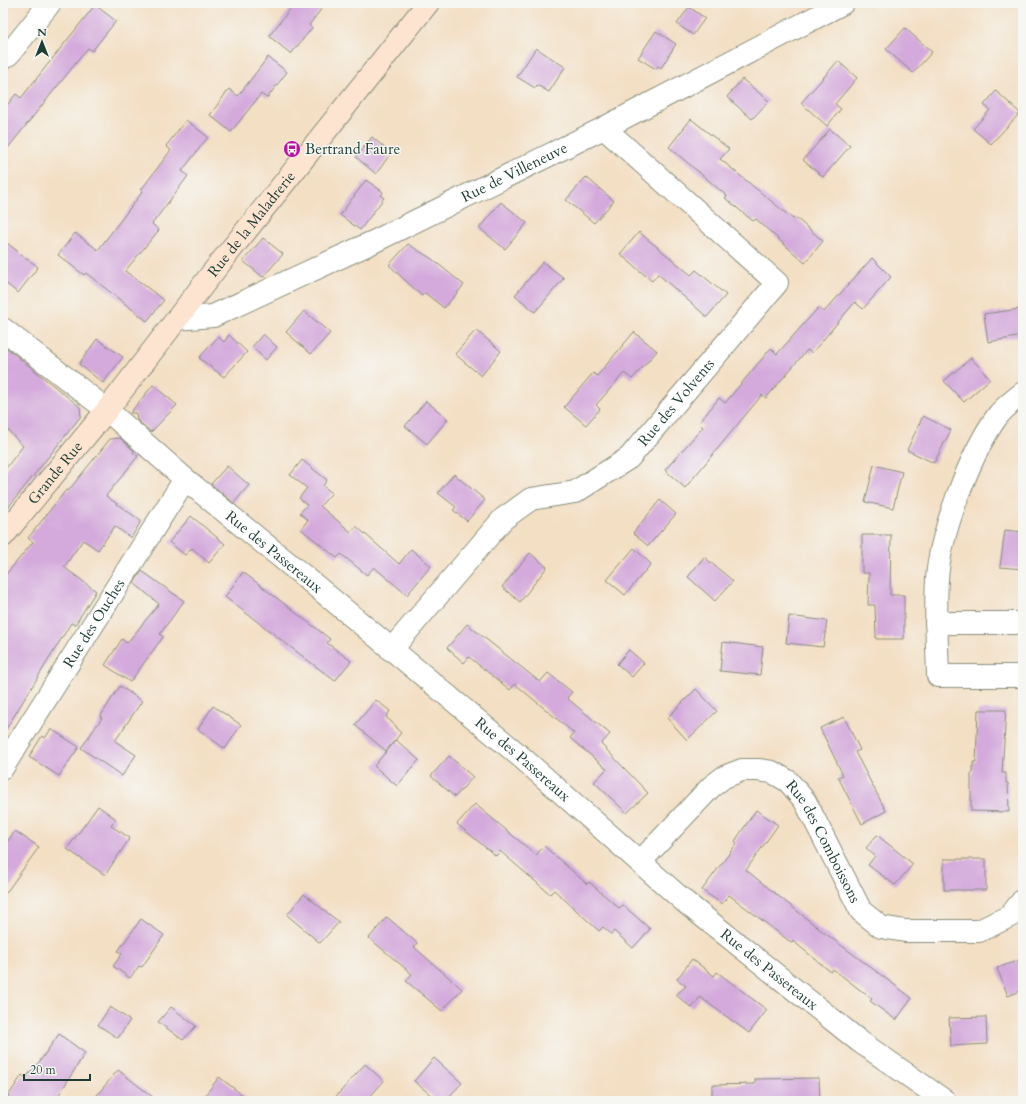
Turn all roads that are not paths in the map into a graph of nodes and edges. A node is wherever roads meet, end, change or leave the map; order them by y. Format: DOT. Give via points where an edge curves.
graph roads {
  1 [pos="50,3"];
  2 [pos="428,3"];
  3 [pos="843,3"];
  4 [pos="3,58"];
  5 [pos="604,128"];
  6 [pos="177,319"];
  7 [pos="3,329"];
  8 [pos="1023,393"];
  9 [pos="107,410"];
  10 [pos="185,479"];
  11 [pos="3,536"];
  12 [pos="936,623"];
  13 [pos="1023,623"];
  14 [pos="391,650"];
  15 [pos="1023,676"];
  16 [pos="3,767"];
  17 [pos="640,862"];
  18 [pos="1023,900"];
  19 [pos="945,1101"];
  1 -- 4 [label="street"];
  2 -- 6 [label="main road, Rue de la Maladrerie"];
  3 -- 5 [label="street, Rue de Villeneuve"];
  5 -- 6 [label="street, Rue de Villeneuve" via="373,242 214,316"];
  5 -- 14 [label="street, Rue des Volvents" via="777,283 629,458 575,492 531,499 503,519"];
  6 -- 9 [label="main road, Rue de la Maladrerie"];
  7 -- 9 [label="street, Rue des Passereaux"];
  8 -- 12 [label="street" via="997,417 978,449 961,487 946,531 937,577"];
  9 -- 10 [label="street, Rue des Passereaux"];
  9 -- 11 [label="main road, Grande Rue"];
  10 -- 14 [label="street, Rue des Passereaux"];
  10 -- 16 [label="street, Rue des Ouches"];
  12 -- 13 [label="street"];
  12 -- 15 [label="street" via="938,676"];
  14 -- 17 [label="street, Rue des Passereaux" via="520,756"];
  17 -- 18 [label="street, Rue des Comboissons" via="711,787 724,777 742,770 758,770 772,772 788,781 805,800 861,911 881,926 905,931 979,931 1010,916"];
  17 -- 19 [label="street, Rue des Passereaux" via="685,902 859,1041"];
}
